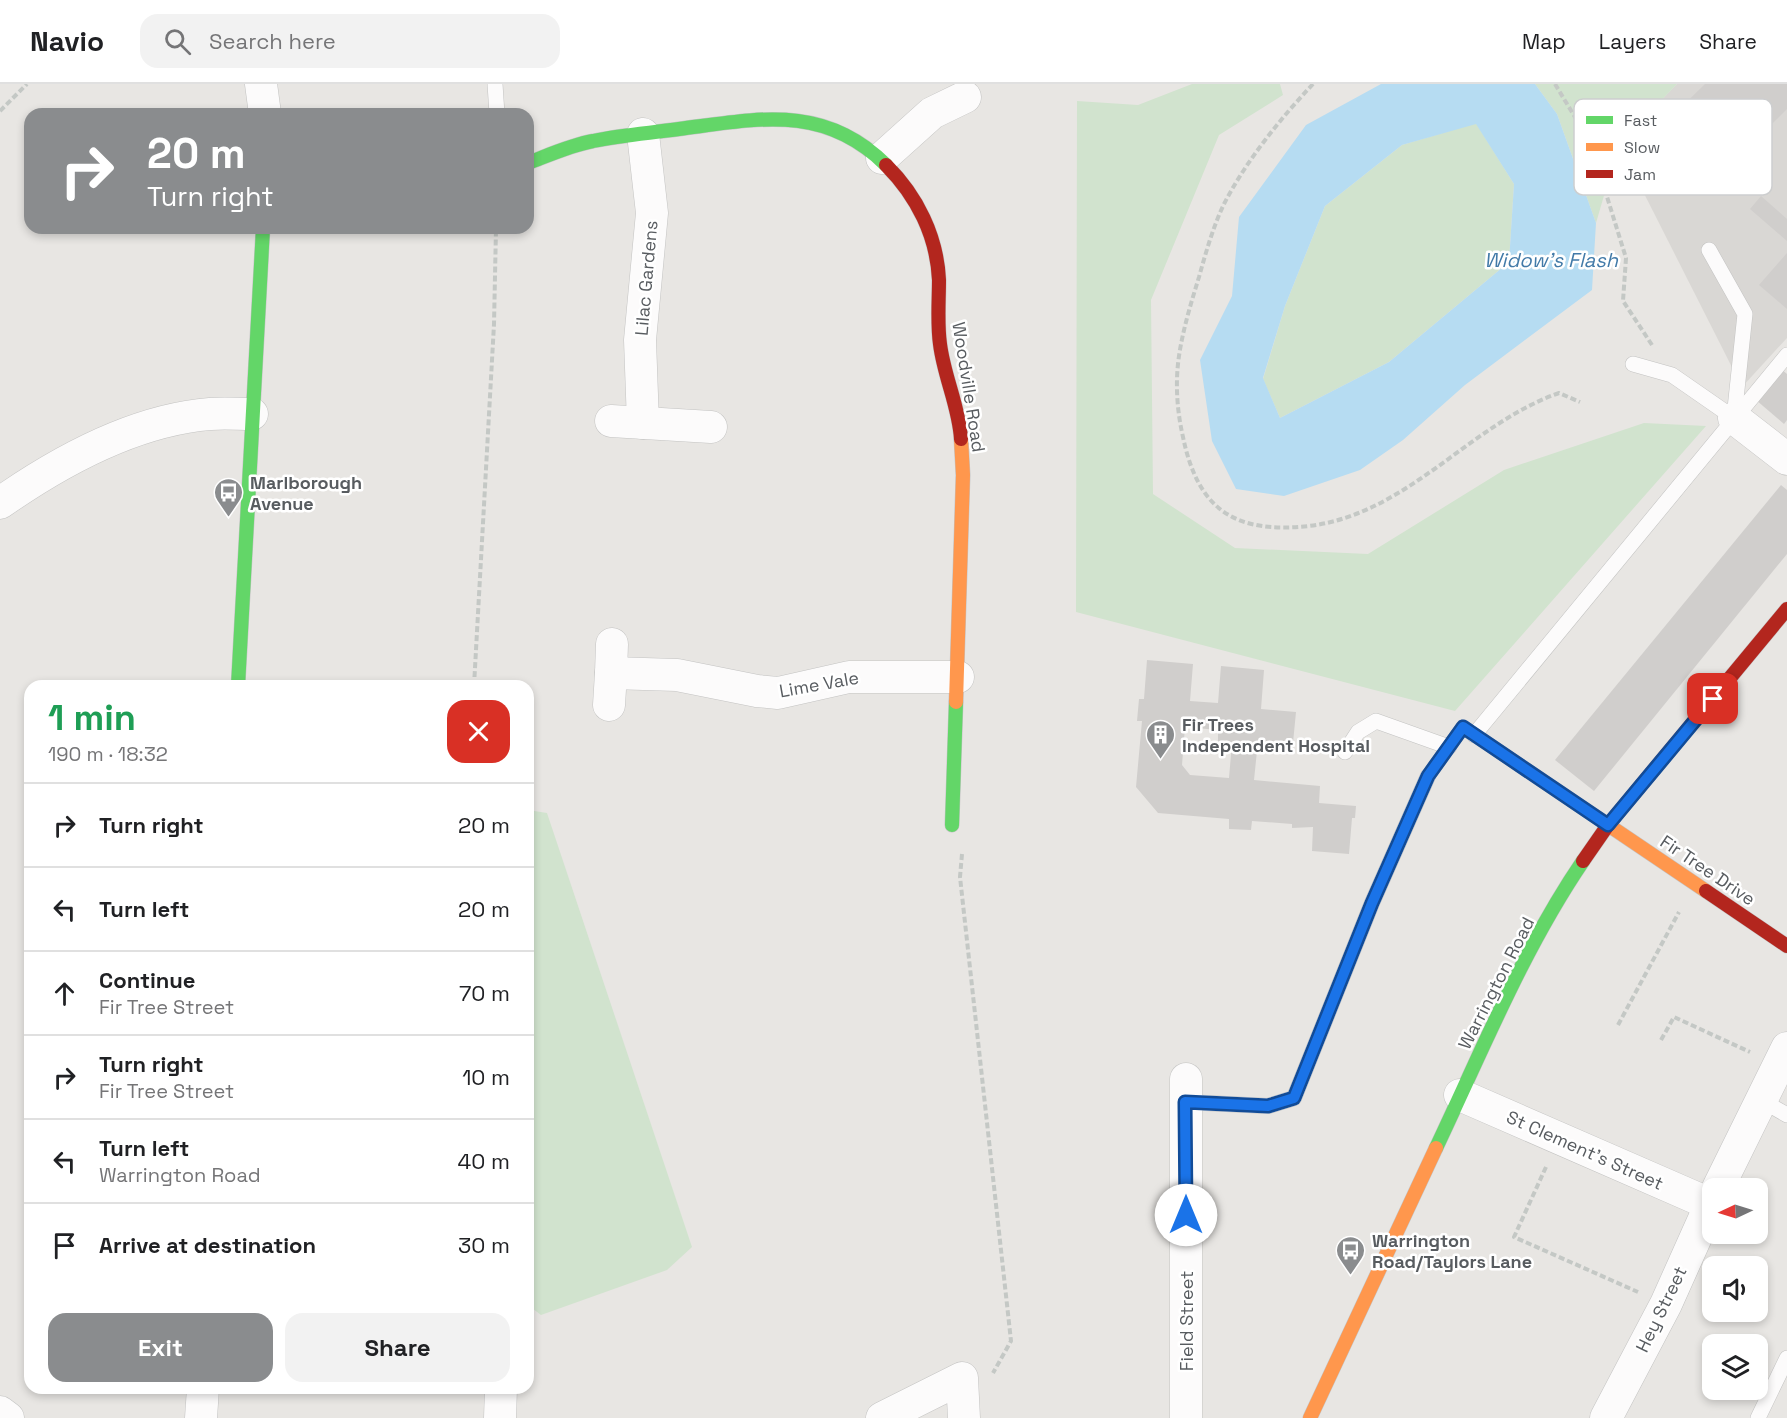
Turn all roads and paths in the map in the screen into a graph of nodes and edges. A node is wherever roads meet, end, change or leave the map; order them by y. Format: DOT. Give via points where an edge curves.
graph roads {
  1 [pos="27,84"];
  2 [pos="261,84"];
  3 [pos="495,84"];
  4 [pos="1312,84"];
  5 [pos="1555,84"];
  6 [pos="965,98"];
  7 [pos="264,108"];
  8 [pos="497,108"];
  9 [pos="0,111"];
  10 [pos="1574,115"];
  11 [pos="643,134"];
  12 [pos="882,158"];
  13 [pos="534,161"];
  14 [pos="1607,195"];
  15 [pos="263,234"];
  16 [pos="496,234"];
  17 [pos="1709,250"];
  18 [pos="1787,355"];
  19 [pos="1633,364"];
  20 [pos="1672,375"];
  21 [pos="1580,402"];
  22 [pos="252,414"];
  23 [pos="1734,418"];
  24 [pos="611,421"];
  25 [pos="643,423"];
  26 [pos="711,427"];
  27 [pos="1787,459"];
  28 [pos="0,503"];
  29 [pos="1787,609"];
  30 [pos="958,677"];
  31 [pos="238,680"];
  32 [pos="474,680"];
  33 [pos="609,705"];
  34 [pos="1474,735"];
  35 [pos="1449,747"];
  36 [pos="1345,752"];
  37 [pos="1428,776"];
  38 [pos="952,825"];
  39 [pos="1608,825"];
  40 [pos="1695,883"];
  41 [pos="1787,946"];
  42 [pos="1618,1025"];
  43 [pos="1661,1040"];
  44 [pos="1783,1057"];
  45 [pos="1186,1090"];
  46 [pos="1460,1095"];
  47 [pos="1774,1107"];
  48 [pos="1559,1138"];
  49 [pos="1727,1178"];
  50 [pos="1702,1192"];
  51 [pos="1702,1224"];
  52 [pos="1666,1304"];
  53 [pos="1787,1358"];
  54 [pos="976,1379"];
  55 [pos="203,1394"];
  56 [pos="501,1394"];
  57 [pos="0,1412"];
  58 [pos="8,1418"];
  59 [pos="201,1418"];
  60 [pos="500,1418"];
  61 [pos="882,1418"];
  62 [pos="964,1418"];
  63 [pos="1186,1418"];
  64 [pos="1310,1418"];
  65 [pos="1606,1418"];
  66 [pos="1758,1418"];
  1 -- 9 [label="path"];
  2 -- 7 [label="street"];
  3 -- 8 [label="lane"];
  4 -- 21 [label="path" via="1280,123 1225,204 1186,322 1177,390 1180,422 1196,483 1211,502 1230,516 1255,525 1311,526 1343,518 1376,506 1533,402 1559,393"];
  5 -- 10 [label="path"];
  6 -- 12 [label="street" via="932,113"];
  11 -- 12 [label="street, Woodville Road" via="729,120 775,118 821,126"];
  11 -- 13 [label="street, Woodville Road" via="593,141"];
  11 -- 25 [label="street, Lilac Gardens" via="652,213 640,340"];
  12 -- 30 [label="street, Woodville Road" via="921,211 930,231 939,276 940,345 957,407 961,439"];
  14 -- 20 [label="path" via="1626,258 1623,301"];
  15 -- 22 [label="street"];
  16 -- 32 [label="path"];
  17 -- 23 [label="lane" via="1745,314"];
  18 -- 23 [label="lane"];
  19 -- 20 [label="lane"];
  20 -- 23 [label="lane"];
  22 -- 28 [label="street" via="211,414 150,427 62,464"];
  22 -- 31 [label="street"];
  23 -- 27 [label="street"];
  23 -- 34 [label="lane"];
  24 -- 25 [label="street"];
  25 -- 26 [label="street"];
  29 -- 39 [label="street, Warrington Road"];
  30 -- 33 [label="street, Lime Vale" via="849,676 778,693 612,659"];
  30 -- 38 [label="street, Woodville Road"];
  34 -- 35 [label="street" via="1463,727"];
  34 -- 39 [label="street, Fir Tree Drive"];
  35 -- 36 [label="lane" via="1376,721 1358,732"];
  35 -- 37 [label="street"];
  37 -- 45 [label="lane" via="1294,1098 1268,1106"];
  38 -- 54 [label="path" via="962,847 960,878 1011,1341"];
  39 -- 40 [label="street, Fir Tree Drive"];
  39 -- 46 [label="street, Warrington Road" via="1554,909"];
  40 -- 41 [label="street, Fir Tree Drive"];
  40 -- 42 [label="path"];
  43 -- 44 [label="path" via="1674,1017"];
  44 -- 47 [label="street, Hey Street"];
  45 -- 63 [label="street, Field Street"];
  46 -- 48 [label="street, St Clement's Street"];
  46 -- 64 [label="street, Warrington Road"];
  47 -- 49 [label="street, Hey Street"];
  48 -- 50 [label="street, St Clement's Street"];
  48 -- 52 [label="path" via="1514,1237"];
  51 -- 52 [label="street, Hey Street"];
  52 -- 65 [label="street, Hey Street"];
  53 -- 66 [label="lane"];
  54 -- 61 [label="street"];
  54 -- 62 [label="street"];
  55 -- 59 [label="street"];
  56 -- 60 [label="street"];
  57 -- 58 [label="street"];
}
